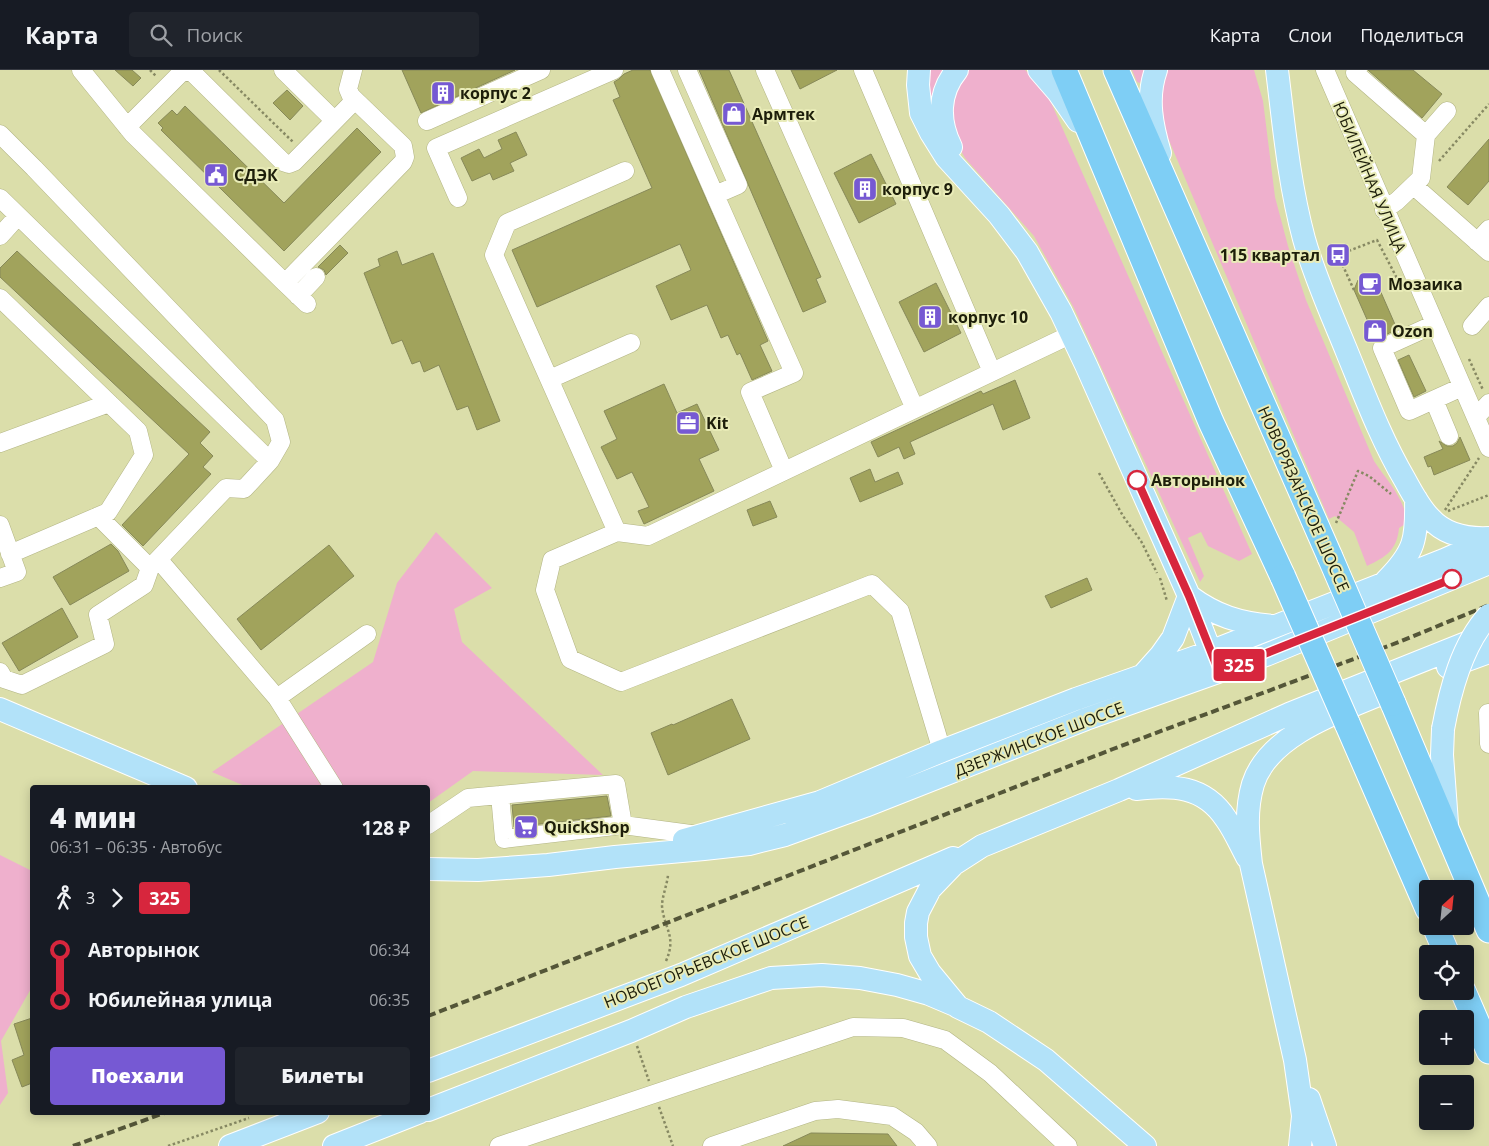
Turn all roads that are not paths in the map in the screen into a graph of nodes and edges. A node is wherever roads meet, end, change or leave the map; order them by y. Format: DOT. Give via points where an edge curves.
graph roads {
  1 [pos="81,70"];
  2 [pos="283,70"];
  3 [pos="353,70"];
  4 [pos="541,70"];
  5 [pos="614,70"];
  6 [pos="660,70"];
  7 [pos="687,70"];
  8 [pos="765,70"];
  9 [pos="863,70"];
  10 [pos="919,70"];
  11 [pos="957,70"];
  12 [pos="1039,70"];
  13 [pos="1064,70"];
  14 [pos="1116,70"];
  15 [pos="1156,70"];
  16 [pos="1265,70"];
  17 [pos="1278,70"];
  18 [pos="1324,70"];
  19 [pos="1358,70"];
  20 [pos="355,100"];
  21 [pos="1281,103"];
  22 [pos="1447,111"];
  23 [pos="334,120"];
  24 [pos="427,121"];
  25 [pos="127,127"];
  26 [pos="0,134"];
  27 [pos="1426,135"];
  28 [pos="1096,148"];
  29 [pos="625,171"];
  30 [pos="1417,182"];
  31 [pos="971,186"];
  32 [pos="715,195"];
  33 [pos="0,198"];
  34 [pos="458,198"];
  35 [pos="1175,207"];
  36 [pos="1384,210"];
  37 [pos="18,216"];
  38 [pos="1489,229"];
  39 [pos="0,236"];
  40 [pos="1483,247"];
  41 [pos="316,277"];
  42 [pos="285,283"];
  43 [pos="0,298"];
  44 [pos="1489,306"];
  45 [pos="1435,324"];
  46 [pos="1472,326"];
  47 [pos="1072,334"];
  48 [pos="631,343"];
  49 [pos="992,372"];
  50 [pos="550,380"];
  51 [pos="1462,388"];
  52 [pos="1425,401"];
  53 [pos="109,403"];
  54 [pos="1489,403"];
  55 [pos="915,409"];
  56 [pos="1476,418"];
  57 [pos="1449,436"];
  58 [pos="0,443"];
  59 [pos="1489,447"];
  60 [pos="270,461"];
  61 [pos="784,471"];
  62 [pos="1416,499"];
  63 [pos="98,516"];
  64 [pos="0,525"];
  65 [pos="618,532"];
  66 [pos="1489,539"];
  67 [pos="10,554"];
  68 [pos="1489,563"];
  69 [pos="155,564"];
  70 [pos="1448,570"];
  71 [pos="0,578"];
  72 [pos="1384,583"];
  73 [pos="1178,600"];
  74 [pos="1489,615"];
  75 [pos="1276,626"];
  76 [pos="367,634"];
  77 [pos="1489,634"];
  78 [pos="1210,652"];
  79 [pos="1489,652"];
  80 [pos="0,672"];
  81 [pos="1219,672"];
  82 [pos="1144,675"];
  83 [pos="277,698"];
  84 [pos="0,709"];
  85 [pos="1489,711"];
  86 [pos="1489,744"];
  87 [pos="942,751"];
  88 [pos="179,785"];
  89 [pos="332,785"];
  90 [pos="1119,790"];
  91 [pos="500,795"];
  92 [pos="862,797"];
  93 [pos="430,824"];
  94 [pos="623,825"];
  95 [pos="1448,834"];
  96 [pos="700,836"];
  97 [pos="982,846"];
  98 [pos="614,857"];
  99 [pos="1251,864"];
  100 [pos="430,868"];
  101 [pos="1419,888"];
  102 [pos="1489,930"];
  103 [pos="1467,1000"];
  104 [pos="958,1006"];
  105 [pos="1489,1051"];
  106 [pos="1295,1060"];
  107 [pos="430,1070"];
  108 [pos="430,1109"];
  109 [pos="310,1115"];
  110 [pos="413,1115"];
  111 [pos="1060,1143"];
  112 [pos="347,1144"];
  113 [pos="230,1146"];
  114 [pos="499,1146"];
  115 [pos="712,1146"];
  116 [pos="928,1146"];
  117 [pos="1145,1146"];
  118 [pos="1300,1146"];
  119 [pos="1325,1146"];
  1 -- 25 [label="street"];
  2 -- 23 [label="street"];
  3 -- 20 [label="street" via="348,89"];
  4 -- 24 [label="street"];
  5 -- 34 [label="street" via="436,148"];
  6 -- 32 [label="street"];
  7 -- 32 [label="street" via="738,185"];
  8 -- 55 [label="street"];
  9 -- 49 [label="street"];
  10 -- 31 [label="main road" via="922,113 946,157"];
  11 -- 31 [label="main road" via="942,98 941,118 949,144"];
  12 -- 28 [label="main road"];
  13 -- 28 [label="highway"];
  14 -- 35 [label="highway, НОВОРЯЗАНСКОЕ ШОССЕ"];
  15 -- 35 [label="main road" via="1151,111"];
  16 -- 21 [label="main road"];
  17 -- 21 [label="main road"];
  18 -- 36 [label="street, ЮБИЛЕЙНАЯ УЛИЦА"];
  19 -- 27 [label="street" via="1355,73"];
  20 -- 23 [label="street"];
  20 -- 42 [label="street" via="403,146 403,162"];
  21 -- 62 [label="main road" via="1286,150 1304,239 1381,436"];
  22 -- 27 [label="street"];
  23 -- 25 [label="street" via="289,164 283,162 193,73 185,71"];
  25 -- 42 [label="street"];
  26 -- 60 [label="street" via="275,420 281,442"];
  27 -- 30 [label="street"];
  28 -- 101 [label="highway, bridge" via="1211,422 1283,577"];
  29 -- 50 [label="street" via="507,223 494,255"];
  30 -- 36 [label="street"];
  30 -- 40 [label="street"];
  31 -- 47 [label="main road" via="999,214 1027,252"];
  32 -- 61 [label="street" via="794,373 750,392"];
  33 -- 37 [label="street"];
  35 -- 95 [label="highway, НОВОРЯЗАНСКОЕ ШОССЕ, bridge" via="1330,556"];
  36 -- 45 [label="street, ЮБИЛЕЙНАЯ УЛИЦА"];
  37 -- 39 [label="street"];
  37 -- 60 [label="street"];
  38 -- 40 [label="street"];
  41 -- 42 [label="street" via="302,300"];
  43 -- 53 [label="street"];
  44 -- 46 [label="street"];
  45 -- 51 [label="street, ЮБИЛЕЙНАЯ УЛИЦА"];
  45 -- 52 [label="street" via="1397,350 1382,348 1409,411"];
  47 -- 49 [label="street"];
  47 -- 73 [label="main road"];
  48 -- 50 [label="street"];
  49 -- 55 [label="street"];
  50 -- 65 [label="street"];
  51 -- 52 [label="street"];
  51 -- 56 [label="street, ЮБИЛЕЙНАЯ УЛИЦА"];
  52 -- 57 [label="street"];
  53 -- 58 [label="street"];
  53 -- 63 [label="street" via="138,431 144,455 108,512"];
  54 -- 56 [label="street"];
  55 -- 61 [label="street"];
  56 -- 59 [label="street, ЮБИЛЕЙНАЯ УЛИЦА"];
  60 -- 69 [label="street" via="244,489 226,488"];
  61 -- 65 [label="street" via="648,536"];
  62 -- 66 [label="main road" via="1430,518 1444,529 1460,536"];
  62 -- 72 [label="main road" via="1417,524 1413,544 1398,569"];
  63 -- 67 [label="street"];
  63 -- 69 [label="street"];
  64 -- 67 [label="street"];
  65 -- 87 [label="street" via="552,560 545,590 570,659 621,682 872,584 900,611"];
  66 -- 70 [label="main road"];
  67 -- 71 [label="street" via="17,572"];
  68 -- 70 [label="main road"];
  69 -- 80 [label="street" via="144,585 98,615 105,644 22,685 4,679"];
  69 -- 83 [label="street"];
  70 -- 72 [label="main road, ДЗЕРЖИНСКОЕ ШОССЕ"];
  70 -- 81 [label="main road, ДЗЕРЖИНСКОЕ ШОССЕ"];
  72 -- 75 [label="main road, ДЗЕРЖИНСКОЕ ШОССЕ"];
  73 -- 75 [label="main road" via="1200,604 1230,619"];
  73 -- 78 [label="main road"];
  73 -- 82 [label="main road" via="1173,638"];
  74 -- 95 [label="main road, bridge" via="1461,662 1443,729"];
  75 -- 78 [label="main road, ДЗЕРЖИНСКОЕ ШОССЕ"];
  76 -- 83 [label="street"];
  77 -- 90 [label="main road" via="1290,714"];
  78 -- 81 [label="main road"];
  78 -- 82 [label="main road, ДЗЕРЖИНСКОЕ ШОССЕ"];
  79 -- 99 [label="main road" via="1315,722 1278,748 1254,782 1248,819"];
  81 -- 92 [label="main road, ДЗЕРЖИНСКОЕ ШОССЕ"];
  82 -- 87 [label="main road, ДЗЕРЖИНСКОЕ ШОССЕ"];
  83 -- 89 [label="street"];
  84 -- 88 [label="main road"];
  85 -- 86 [label="street"];
  87 -- 92 [label="main road, ДЗЕРЖИНСКОЕ ШОССЕ"];
  90 -- 97 [label="main road"];
  90 -- 99 [label="main road" via="1174,787 1190,789 1203,796 1227,819"];
  91 -- 93 [label="street" via="468,798"];
  91 -- 94 [label="street" via="616,784"];
  91 -- 94 [label="street" via="504,839"];
  92 -- 96 [label="main road, ДЗЕРЖИНСКОЕ ШОССЕ" via="820,802"];
  92 -- 98 [label="main road, ДЗЕРЖИНСКОЕ ШОССЕ" via="785,835 749,844"];
  94 -- 96 [label="street"];
  95 -- 102 [label="highway, НОВОРЯЗАНСКОЕ ШОССЕ"];
  96 -- 98 [label="main road, ДЗЕРЖИНСКОЕ ШОССЕ"];
  97 -- 104 [label="main road" via="939,878 923,900 916,923 920,956"];
  97 -- 107 [label="main road, НОВОЕГОРЬЕВСКОЕ ШОССЕ" via="681,975"];
  98 -- 100 [label="main road, ДЗЕРЖИНСКОЕ ШОССЕ" via="478,870"];
  99 -- 106 [label="main road"];
  103 -- 105 [label="highway"];
  104 -- 108 [label="main road" via="929,994 860,978 822,975 771,978 686,1007"];
  104 -- 117 [label="main road" via="989,1022 1046,1060"];
  106 -- 118 [label="main road" via="1303,1116"];
  106 -- 119 [label="main road"];
  109 -- 113 [label="main road"];
  110 -- 112 [label="main road"];
  111 -- 114 [label="street" via="990,1073 945,1040 903,1028 853,1027"];
  115 -- 116 [label="street" via="815,1111 838,1109 892,1116 916,1132"];
}
